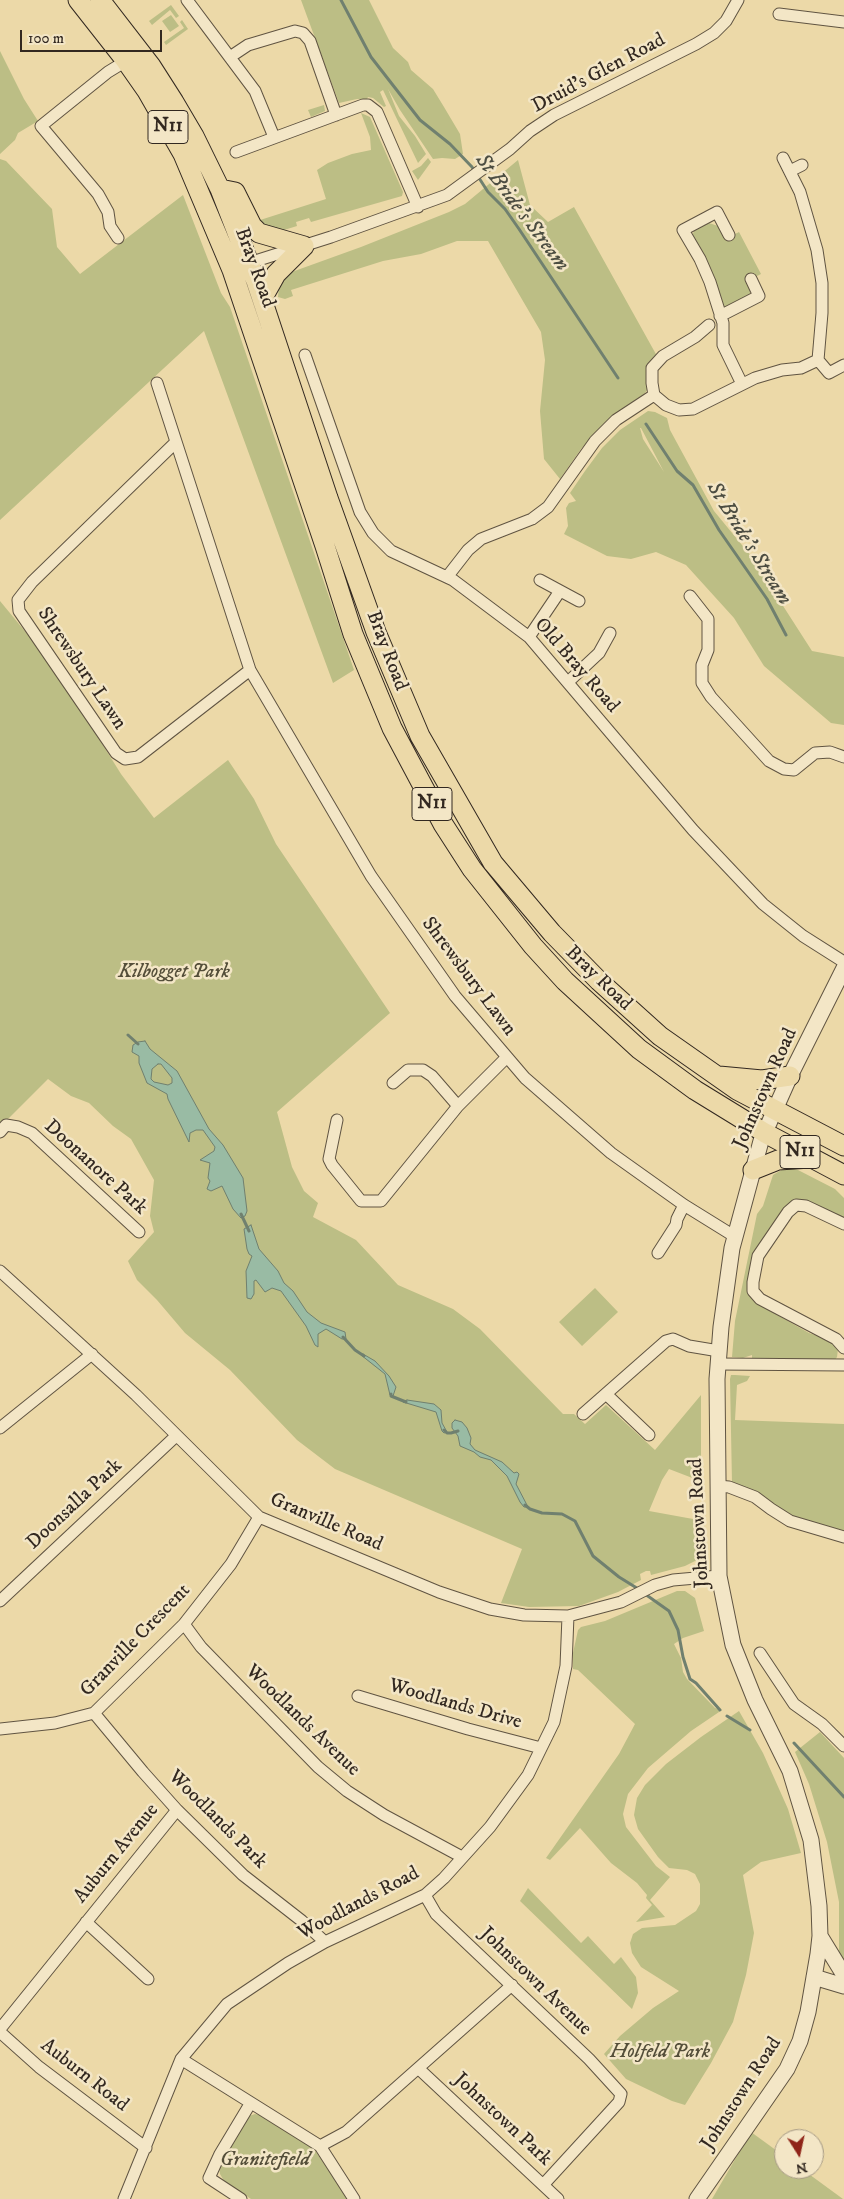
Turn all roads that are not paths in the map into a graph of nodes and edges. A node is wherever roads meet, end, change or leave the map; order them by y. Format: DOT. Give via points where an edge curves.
graph roads {
  1 [pos="78,0"];
  2 [pos="100,0"];
  3 [pos="187,0"];
  4 [pos="738,0"];
  5 [pos="779,14"];
  6 [pos="844,22"];
  7 [pos="230,57"];
  8 [pos="126,61"];
  9 [pos="336,114"];
  10 [pos="274,137"];
  11 [pos="236,152"];
  12 [pos="783,158"];
  13 [pos="802,165"];
  14 [pos="790,171"];
  15 [pos="220,190"];
  16 [pos="418,206"];
  17 [pos="231,213"];
  18 [pos="212,221"];
  19 [pos="729,234"];
  20 [pos="118,238"];
  21 [pos="304,246"];
  22 [pos="241,266"];
  23 [pos="752,279"];
  24 [pos="262,299"];
  25 [pos="720,316"];
  26 [pos="709,325"];
  27 [pos="305,355"];
  28 [pos="818,360"];
  29 [pos="844,365"];
  30 [pos="157,383"];
  31 [pos="742,384"];
  32 [pos="654,395"];
  33 [pos="175,443"];
  34 [pos="447,576"];
  35 [pos="540,580"];
  36 [pos="560,592"];
  37 [pos="690,596"];
  38 [pos="579,602"];
  39 [pos="610,633"];
  40 [pos="529,637"];
  41 [pos="250,670"];
  42 [pos="568,682"];
  43 [pos="844,757"];
  44 [pos="844,962"];
  45 [pos="844,968"];
  46 [pos="506,1057"];
  47 [pos="715,1075"];
  48 [pos="790,1076"];
  49 [pos="393,1083"];
  50 [pos="458,1106"];
  51 [pos="776,1109"];
  52 [pos="337,1120"];
  53 [pos="0,1132"];
  54 [pos="765,1133"];
  55 [pos="844,1146"];
  56 [pos="812,1158"];
  57 [pos="753,1170"];
  58 [pos="844,1175"];
  59 [pos="684,1205"];
  60 [pos="844,1224"];
  61 [pos="139,1232"];
  62 [pos="734,1236"];
  63 [pos="658,1253"];
  64 [pos="0,1271"];
  65 [pos="844,1348"];
  66 [pos="92,1354"];
  67 [pos="718,1358"];
  68 [pos="844,1365"];
  69 [pos="606,1394"];
  70 [pos="583,1414"];
  71 [pos="0,1428"];
  72 [pos="649,1435"];
  73 [pos="176,1436"];
  74 [pos="717,1486"];
  75 [pos="259,1517"];
  76 [pos="844,1537"];
  77 [pos="719,1576"];
  78 [pos="0,1601"];
  79 [pos="568,1616"];
  80 [pos="184,1624"];
  81 [pos="760,1653"];
  82 [pos="358,1696"];
  83 [pos="94,1713"];
  84 [pos="0,1729"];
  85 [pos="844,1746"];
  86 [pos="541,1748"];
  87 [pos="177,1810"];
  88 [pos="462,1856"];
  89 [pos="424,1895"];
  90 [pos="86,1922"];
  91 [pos="820,1936"];
  92 [pos="325,1942"];
  93 [pos="844,1975"];
  94 [pos="814,1977"];
  95 [pos="148,1979"];
  96 [pos="512,1985"];
  97 [pos="844,1986"];
  98 [pos="0,2031"];
  99 [pos="181,2060"];
  100 [pos="419,2069"];
  101 [pos="250,2104"];
  102 [pos="320,2146"];
  103 [pos="146,2148"];
  104 [pos="543,2184"];
  105 [pos="124,2199"];
  106 [pos="241,2199"];
  107 [pos="354,2199"];
  108 [pos="558,2199"];
  109 [pos="697,2199"];
  1 -- 8 [label="highway, Bray Road / N11"];
  2 -- 15 [label="highway, Bray Road / N11" via="151,66 174,102"];
  3 -- 7 [label="street"];
  4 -- 16 [label="street, Druid's Glen Road" via="726,21 714,33 554,115 457,189"];
  5 -- 6 [label="street"];
  7 -- 9 [label="street" via="248,45 295,31 303,33 310,41"];
  7 -- 10 [label="street" via="255,91"];
  8 -- 18 [label="highway, Bray Road / N11" via="180,148"];
  8 -- 20 [label="street" via="40,126 98,194"];
  9 -- 10 [label="street"];
  9 -- 16 [label="street" via="363,105 373,107"];
  10 -- 11 [label="street"];
  12 -- 14 [label="street"];
  13 -- 14 [label="street"];
  14 -- 28 [label="street" via="808,216 820,266 822,313"];
  15 -- 17 [label="highway, Bray Road / N11"];
  15 -- 21 [label="highway" via="235,192 252,226 259,233"];
  16 -- 21 [label="street, Druid's Glen Road"];
  17 -- 18 [label="highway"];
  17 -- 22 [label="highway, Bray Road / N11"];
  18 -- 22 [label="highway, Bray Road / N11"];
  19 -- 25 [label="street" via="717,212 683,230 700,259"];
  21 -- 22 [label="street, Druid's Glen Road"];
  21 -- 24 [label="highway" via="276,274"];
  22 -- 24 [label="highway, Bray Road / N11"];
  22 -- 54 [label="highway, Bray Road / N11" via="353,634 392,728 443,824 502,910 565,981 639,1049 695,1090"];
  23 -- 25 [label="street" via="759,296"];
  24 -- 47 [label="highway, Bray Road / N11" via="376,632 420,736 465,816 493,863 552,933 660,1036"];
  25 -- 31 [label="street" via="724,345"];
  26 -- 32 [label="street" via="663,356 652,368"];
  27 -- 34 [label="street, Old Bray Road" via="360,512 373,533 391,551"];
  28 -- 29 [label="street" via="829,373"];
  28 -- 31 [label="street" via="801,368 782,370"];
  30 -- 33 [label="street, Shrewsbury Lawn"];
  31 -- 32 [label="street" via="693,409 679,410"];
  32 -- 34 [label="street" via="616,420 595,441 548,507 532,519 481,539"];
  33 -- 41 [label="street, Shrewsbury Lawn"];
  33 -- 41 [label="street, Shrewsbury Lawn" via="32,582 18,600 19,611 116,754 125,759 138,757"];
  34 -- 40 [label="street, Old Bray Road"];
  35 -- 36 [label="street"];
  36 -- 38 [label="street"];
  36 -- 40 [label="street"];
  37 -- 43 [label="street" via="708,619 708,650 702,665 702,683 769,762 794,770 815,753 830,752"];
  39 -- 42 [label="street" via="599,653"];
  40 -- 42 [label="street, Old Bray Road"];
  41 -- 46 [label="street, Shrewsbury Lawn" via="371,876 455,996"];
  42 -- 44 [label="street, Old Bray Road" via="693,830 763,904 803,936"];
  45 -- 48 [label="street, Johnstown Road"];
  46 -- 50 [label="street"];
  46 -- 59 [label="street, Shrewsbury Lawn" via="524,1078 611,1152"];
  47 -- 48 [label="highway" via="762,1080"];
  47 -- 51 [label="highway, Bray Road / N11"];
  48 -- 51 [label="street, Johnstown Road"];
  49 -- 50 [label="street" via="408,1070 423,1070"];
  50 -- 52 [label="street" via="381,1201 361,1201 332,1165 330,1159"];
  51 -- 54 [label="street, Johnstown Road"];
  51 -- 55 [label="highway, Bray Road / N11"];
  53 -- 61 [label="street, Doonanore Park" via="6,1126 32,1133"];
  54 -- 56 [label="highway, Bray Road / N11"];
  54 -- 57 [label="street, Johnstown Road"];
  56 -- 57 [label="highway" via="778,1160"];
  56 -- 58 [label="highway, Bray Road / N11"];
  57 -- 62 [label="street, Johnstown Road"];
  59 -- 62 [label="street, Shrewsbury Lawn"];
  59 -- 63 [label="street"];
  60 -- 65 [label="street" via="806,1206 796,1205 758,1256 753,1282 754,1291 760,1299 836,1339"];
  62 -- 67 [label="street, Johnstown Road"];
  64 -- 66 [label="street, Granville Road"];
  66 -- 71 [label="street"];
  66 -- 73 [label="street, Granville Road"];
  67 -- 68 [label="street"];
  67 -- 69 [label="street" via="674,1339 666,1341"];
  67 -- 74 [label="street, Johnstown Road"];
  69 -- 70 [label="street"];
  69 -- 72 [label="street"];
  73 -- 75 [label="street, Granville Road"];
  73 -- 78 [label="street, Doonsalla Park"];
  74 -- 76 [label="street" via="755,1497 790,1521"];
  74 -- 77 [label="street, Johnstown Road"];
  75 -- 79 [label="street, Granville Road" via="440,1592 490,1609 524,1615"];
  75 -- 80 [label="street, Granville Crescent" via="231,1564"];
  77 -- 79 [label="street, Granville Road" via="674,1580"];
  77 -- 91 [label="street, Johnstown Road" via="733,1646 790,1771 803,1809 815,1864"];
  79 -- 86 [label="street, Woodlands Road" via="566,1666 554,1722"];
  80 -- 83 [label="street, Granville Crescent"];
  80 -- 88 [label="street, Woodlands Avenue" via="214,1660 318,1766 384,1816"];
  81 -- 85 [label="street" via="794,1704 822,1724"];
  82 -- 86 [label="street, Woodlands Drive" via="468,1730"];
  83 -- 84 [label="street, Granville Crescent" via="55,1723"];
  83 -- 87 [label="street, Woodlands Park"];
  86 -- 88 [label="street, Woodlands Road" via="528,1775 496,1819"];
  87 -- 90 [label="street, Auburn Avenue"];
  87 -- 92 [label="street, Woodlands Park" via="243,1875"];
  88 -- 89 [label="street, Woodlands Road"];
  89 -- 92 [label="street, Woodlands Road"];
  89 -- 96 [label="street, Johnstown Avenue" via="436,1914"];
  90 -- 95 [label="street, Auburn Avenue"];
  90 -- 98 [label="street, Auburn Avenue"];
  91 -- 93 [label="street"];
  91 -- 94 [label="street, Johnstown Road"];
  92 -- 99 [label="street, Woodlands Road" via="227,2004"];
  94 -- 97 [label="street"];
  94 -- 109 [label="street, Johnstown Road" via="808,2012 787,2069"];
  96 -- 100 [label="street"];
  96 -- 104 [label="street, Johnstown Avenue" via="622,2094 619,2102"];
  98 -- 103 [label="street, Auburn Road" via="39,2067"];
  99 -- 101 [label="street"];
  99 -- 103 [label="street, Woodlands Road"];
  100 -- 102 [label="street" via="346,2132"];
  100 -- 104 [label="street, Johnstown Park"];
  101 -- 102 [label="street"];
  101 -- 106 [label="street" via="209,2178"];
  102 -- 107 [label="street"];
  103 -- 105 [label="street, Woodlands Road"];
  104 -- 108 [label="street, Johnstown Park"];
}
